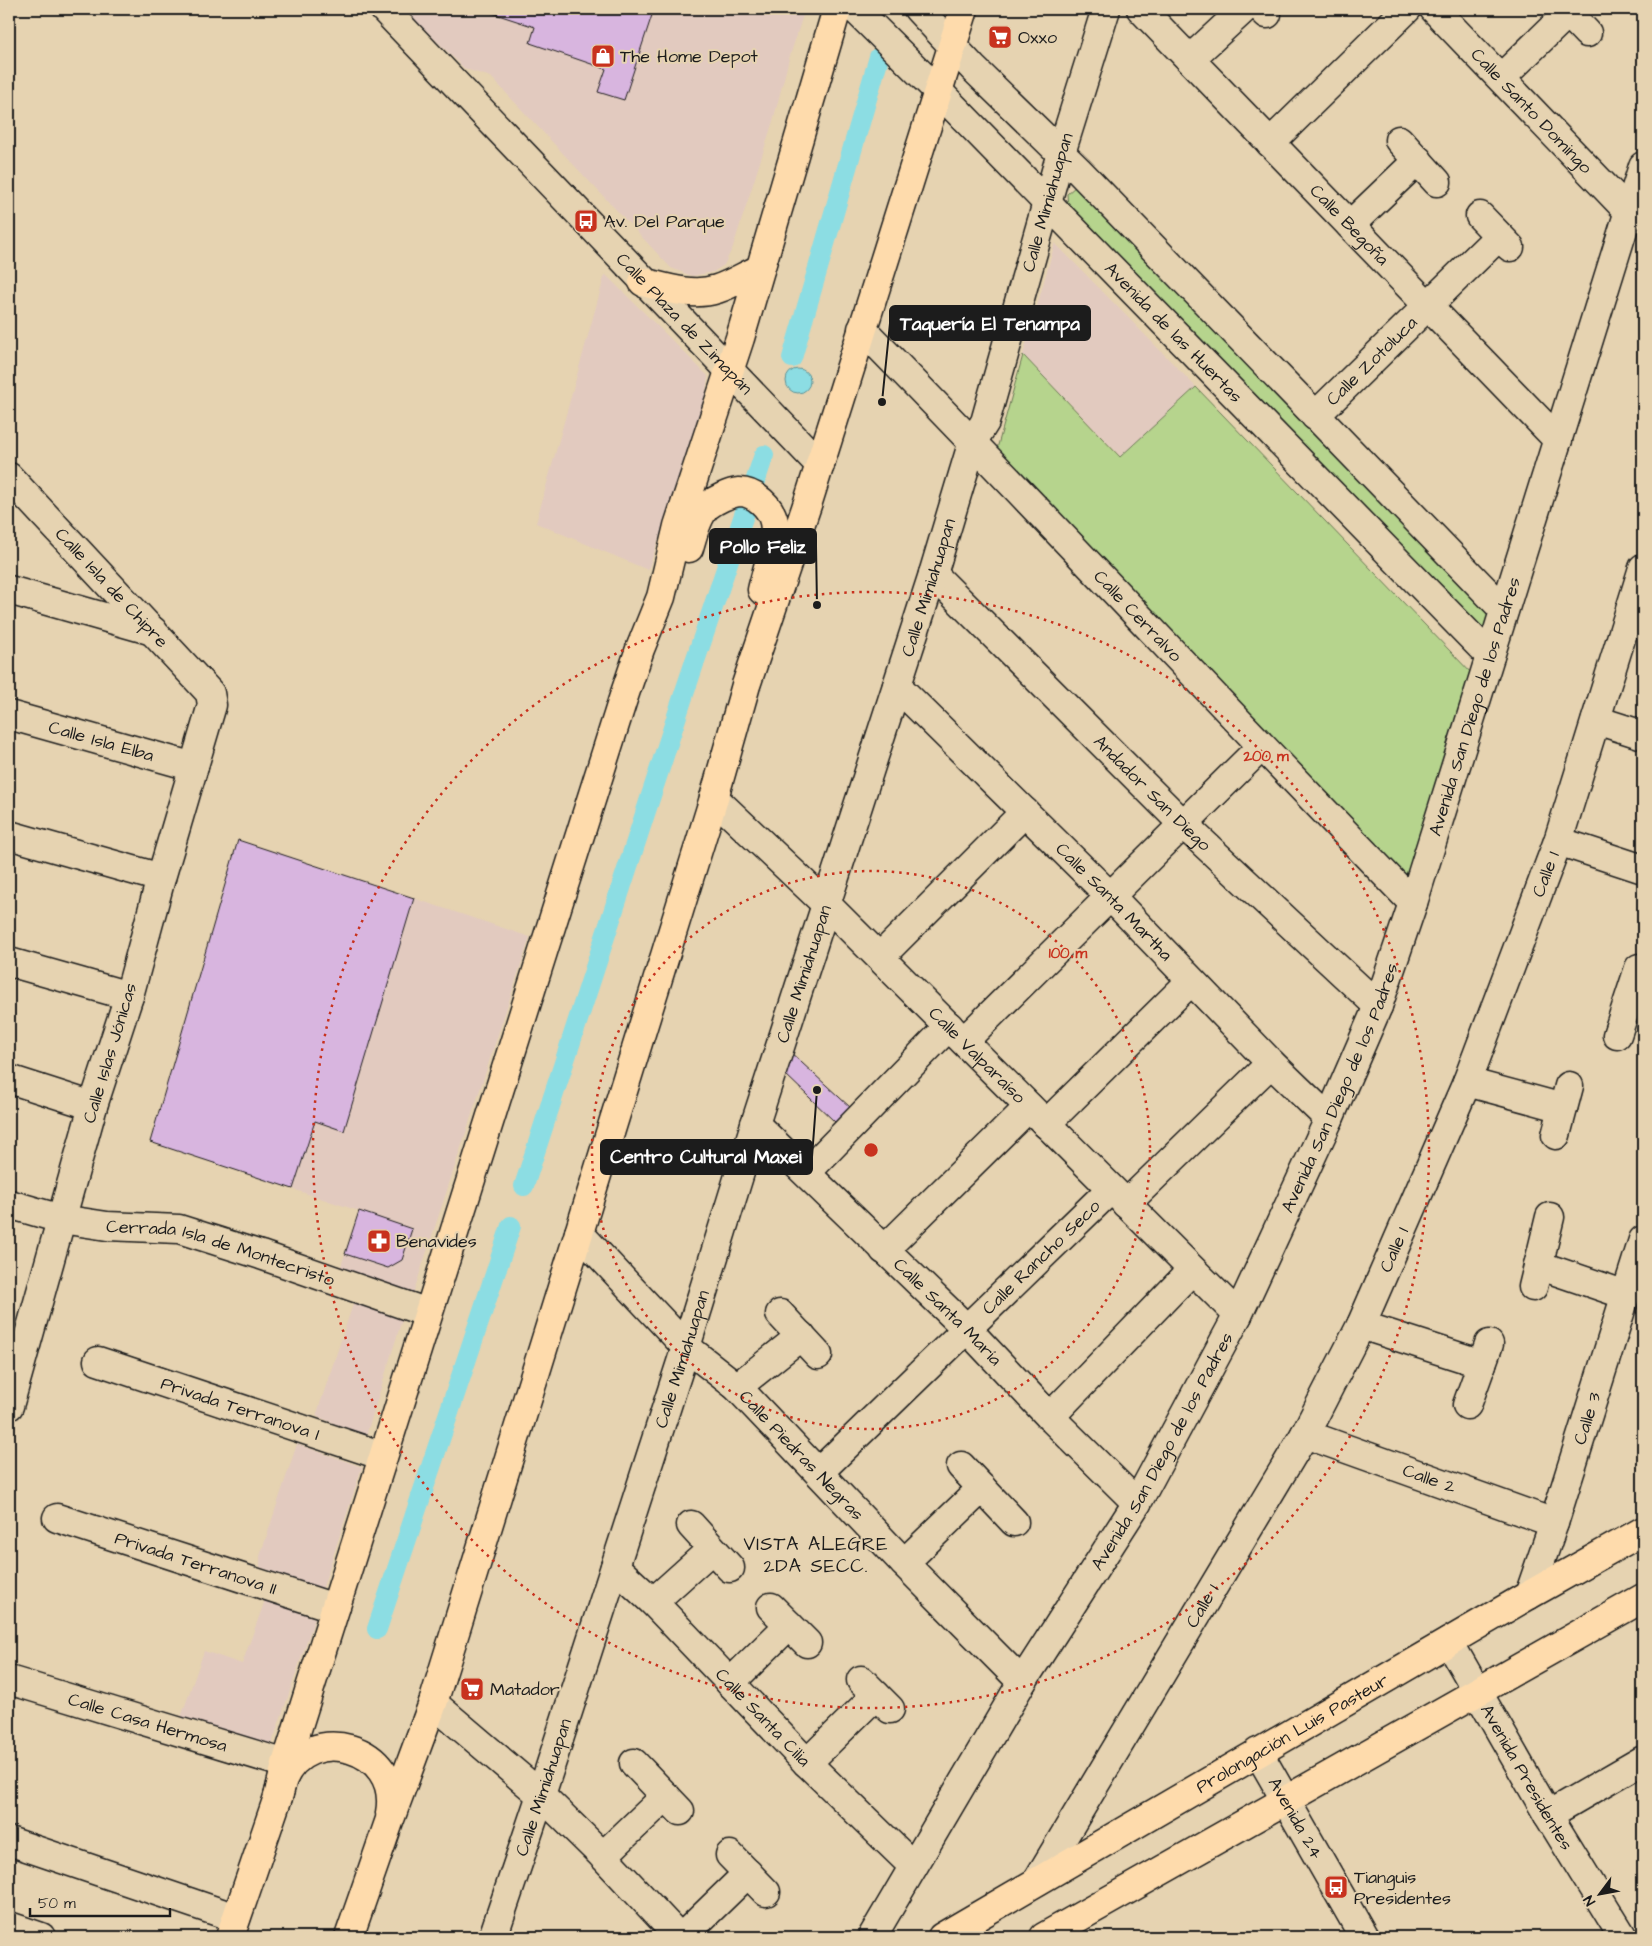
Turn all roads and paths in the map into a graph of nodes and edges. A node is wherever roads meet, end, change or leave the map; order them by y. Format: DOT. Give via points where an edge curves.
graph roads {
  1 [pos="384,9"];
  2 [pos="837,9"];
  3 [pos="855,9"];
  4 [pos="918,9"];
  5 [pos="964,9"];
  6 [pos="1106,9"];
  7 [pos="1141,9"];
  8 [pos="1407,9"];
  9 [pos="1434,9"];
  10 [pos="1258,10"];
  11 [pos="1566,11"];
  12 [pos="410,21"];
  13 [pos="1587,33"];
  14 [pos="952,46"];
  15 [pos="1190,59"];
  16 [pos="1501,78"];
  17 [pos="938,91"];
  18 [pos="1399,140"];
  19 [pos="1270,143"];
  20 [pos="1061,153"];
  21 [pos="1418,160"];
  22 [pos="1643,166"];
  23 [pos="1437,182"];
  24 [pos="1046,202"];
  25 [pos="1629,212"];
  26 [pos="1480,216"];
  27 [pos="1350,225"];
  28 [pos="760,268"];
  29 [pos="643,282"];
  30 [pos="1427,305"];
  31 [pos="862,329"];
  32 [pos="728,371"];
  33 [pos="1315,416"];
  34 [pos="1558,440"];
  35 [pos="973,442"];
  36 [pos="820,465"];
  37 [pos="9,477"];
  38 [pos="1643,568"];
  39 [pos="933,574"];
  40 [pos="9,590"];
  41 [pos="661,597"];
  42 [pos="1504,610"];
  43 [pos="153,630"];
  44 [pos="1490,656"];
  45 [pos="746,685"];
  46 [pos="897,686"];
  47 [pos="212,699"];
  48 [pos="9,715"];
  49 [pos="1596,720"];
  50 [pos="1643,735"];
  51 [pos="1261,747"];
  52 [pos="194,767"];
  53 [pos="714,798"];
  54 [pos="1025,812"];
  55 [pos="1182,824"];
  56 [pos="9,835"];
  57 [pos="1558,841"];
  58 [pos="1643,869"];
  59 [pos="161,878"];
  60 [pos="1110,896"];
  61 [pos="1413,902"];
  62 [pos="827,905"];
  63 [pos="880,957"];
  64 [pos="9,962"];
  65 [pos="1639,968"];
  66 [pos="1191,981"];
  67 [pos="129,996"];
  68 [pos="1378,1006"];
  69 [pos="1629,1021"];
  70 [pos="956,1034"];
  71 [pos="1271,1063"];
  72 [pos="9,1079"];
  73 [pos="1467,1082"];
  74 [pos="93,1106"];
  75 [pos="1038,1116"];
  76 [pos="1329,1119"];
  77 [pos="755,1124"];
  78 [pos="1556,1135"];
  79 [pos="807,1172"];
  80 [pos="1118,1196"];
  81 [pos="9,1204"];
  82 [pos="1550,1217"];
  83 [pos="61,1219"];
  84 [pos="579,1232"];
  85 [pos="1643,1240"];
  86 [pos="884,1250"];
  87 [pos="1192,1270"];
  88 [pos="1626,1295"];
  89 [pos="428,1313"];
  90 [pos="780,1314"];
  91 [pos="1238,1315"];
  92 [pos="1361,1325"];
  93 [pos="19,1328"];
  94 [pos="967,1328"];
  95 [pos="686,1347"];
  96 [pos="98,1361"];
  97 [pos="737,1387"];
  98 [pos="1468,1405"];
  99 [pos="9,1406"];
  100 [pos="1050,1417"];
  101 [pos="1305,1434"];
  102 [pos="383,1456"];
  103 [pos="961,1466"];
  104 [pos="819,1472"];
  105 [pos="982,1488"];
  106 [pos="1137,1503"];
  107 [pos="57,1518"];
  108 [pos="1014,1522"];
  109 [pos="1554,1523"];
  110 [pos="691,1525"];
  111 [pos="1643,1531"];
  112 [pos="904,1563"];
  113 [pos="615,1567"];
  114 [pos="1529,1595"];
  115 [pos="1643,1598"];
  116 [pos="653,1602"];
  117 [pos="335,1608"];
  118 [pos="789,1625"];
  119 [pos="1449,1642"];
  120 [pos="9,1680"];
  121 [pos="1022,1682"];
  122 [pos="730,1683"];
  123 [pos="1478,1693"];
  124 [pos="876,1695"];
  125 [pos="433,1703"];
  126 [pos="1258,1752"];
  127 [pos="1643,1760"];
  128 [pos="807,1762"];
  129 [pos="634,1763"];
  130 [pos="286,1764"];
  131 [pos="541,1796"];
  132 [pos="278,1798"];
  133 [pos="1287,1801"];
  134 [pos="1548,1815"];
  135 [pos="388,1822"];
  136 [pos="9,1841"];
  137 [pos="603,1856"];
  138 [pos="913,1866"];
  139 [pos="1037,1881"];
  140 [pos="766,1892"];
  141 [pos="9,1926"];
  142 [pos="1643,1927"];
  143 [pos="233,1928"];
  144 [pos="41,1937"];
  145 [pos="349,1937"];
  146 [pos="493,1937"];
  147 [pos="681,1937"];
  148 [pos="872,1937"];
  149 [pos="942,1937"];
  150 [pos="1044,1937"];
  151 [pos="1364,1937"];
  152 [pos="1624,1937"];
  1 -- 12 [label="street, Calle Plaza de Zimapán"];
  2 -- 28 [label="main road"];
  3 -- 17 [label="street, Avenida de las Huertas"];
  4 -- 14 [label="street"];
  5 -- 14 [label="main road"];
  6 -- 20 [label="street, Calle Mimiahuapan"];
  7 -- 15 [label="street, Calle Begoña"];
  8 -- 19 [label="street"];
  9 -- 16 [label="street, Calle Santo Domingo"];
  10 -- 15 [label="street"];
  11 -- 13 [label="street"];
  11 -- 16 [label="street"];
  12 -- 29 [label="street, Calle Plaza de Zimapán"];
  14 -- 17 [label="main road"];
  14 -- 20 [label="street"];
  15 -- 19 [label="street, Calle Begoña"];
  16 -- 25 [label="street, Calle Santo Domingo"];
  17 -- 24 [label="street, Avenida de las Huertas"];
  17 -- 31 [label="main road"];
  18 -- 21 [label="street"];
  19 -- 27 [label="street, Calle Begoña"];
  20 -- 24 [label="street, Calle Mimiahuapan"];
  20 -- 33 [label="street"];
  21 -- 23 [label="street"];
  21 -- 27 [label="street"];
  22 -- 25 [label="street, Avenida San Diego de los Padres"];
  24 -- 35 [label="street, Calle Mimiahuapan" via="985,422"];
  24 -- 44 [label="street, Avenida de las Huertas"];
  25 -- 34 [label="street, Avenida San Diego de los Padres"];
  26 -- 30 [label="street, Calle Zotoluca" via="1505,242"];
  27 -- 30 [label="street, Calle Begoña"];
  28 -- 29 [label="main road" via="716,290 681,291"];
  28 -- 32 [label="main road"];
  29 -- 32 [label="street, Calle Plaza de Zimapán"];
  30 -- 33 [label="street, Calle Zotoluca"];
  30 -- 34 [label="street, Calle Begoña"];
  31 -- 35 [label="street, Calle Cerralvo"];
  31 -- 36 [label="main road"];
  32 -- 36 [label="street, Calle Plaza de Zimapán"];
  32 -- 41 [label="main road" via="678,526"];
  33 -- 42 [label="street"];
  34 -- 42 [label="street, Avenida San Diego de los Padres"];
  35 -- 39 [label="street, Calle Mimiahuapan"];
  35 -- 51 [label="street, Calle Cerralvo"];
  36 -- 45 [label="main road"];
  37 -- 43 [label="street, Calle Isla de Chipre"];
  38 -- 49 [label="street, Calle 1"];
  39 -- 46 [label="street, Calle Mimiahuapan"];
  39 -- 55 [label="street, Andador San Diego"];
  40 -- 43 [label="street"];
  41 -- 45 [label="main road" via="684,560 698,519 706,507 718,499 749,496 771,513 775,524 774,538 747,656"];
  41 -- 89 [label="main road" via="623,699"];
  42 -- 44 [label="street, Avenida San Diego de los Padres"];
  43 -- 47 [label="street, Calle Isla de Chipre"];
  44 -- 61 [label="street, Avenida San Diego de los Padres"];
  45 -- 53 [label="main road"];
  46 -- 54 [label="street, Calle Santa Martha"];
  46 -- 62 [label="street, Calle Mimiahuapan"];
  47 -- 52 [label="street, Calle Islas Jónicas"];
  48 -- 52 [label="street, Calle Isla Elba"];
  49 -- 50 [label="street"];
  49 -- 57 [label="street, Calle 1"];
  51 -- 55 [label="street"];
  51 -- 61 [label="street, Calle Cerralvo"];
  52 -- 59 [label="street, Calle Islas Jónicas"];
  53 -- 62 [label="street, Calle Valparaíso"];
  53 -- 84 [label="main road"];
  54 -- 60 [label="street, Calle Santa Martha"];
  54 -- 63 [label="street"];
  55 -- 60 [label="street"];
  55 -- 68 [label="street, Andador San Diego"];
  56 -- 59 [label="street"];
  57 -- 58 [label="street"];
  57 -- 73 [label="street, Calle 1"];
  59 -- 67 [label="street, Calle Islas Jónicas"];
  60 -- 66 [label="street, Calle Santa Martha"];
  60 -- 70 [label="street"];
  61 -- 68 [label="street, Avenida San Diego de los Padres"];
  62 -- 63 [label="street, Calle Valparaíso"];
  62 -- 77 [label="street, Calle Mimiahuapan"];
  63 -- 70 [label="street, Calle Valparaíso"];
  64 -- 67 [label="street"];
  65 -- 69 [label="street"];
  66 -- 71 [label="street, Calle Santa Martha"];
  66 -- 75 [label="street"];
  67 -- 74 [label="street, Calle Islas Jónicas"];
  68 -- 76 [label="street, Avenida San Diego de los Padres"];
  70 -- 75 [label="street, Calle Valparaíso"];
  70 -- 79 [label="street"];
  71 -- 76 [label="street, Calle Santa Martha"];
  71 -- 80 [label="street, Calle Rancho Seco"];
  72 -- 74 [label="street"];
  73 -- 78 [label="street" via="1566,1097"];
  73 -- 92 [label="street, Calle 1"];
  74 -- 83 [label="street, Calle Islas Jónicas"];
  75 -- 80 [label="street, Calle Valparaíso"];
  75 -- 86 [label="street"];
  76 -- 91 [label="street, Avenida San Diego de los Padres"];
  77 -- 79 [label="street, Calle Santa María"];
  77 -- 95 [label="street, Calle Mimiahuapan"];
  79 -- 86 [label="street, Calle Santa María"];
  80 -- 87 [label="street, Calle Valparaíso"];
  80 -- 94 [label="street, Calle Rancho Seco"];
  81 -- 83 [label="street, Cerrada Isla de Montecristo"];
  82 -- 88 [label="street" via="1536,1276"];
  83 -- 89 [label="street, Cerrada Isla de Montecristo" via="107,1226 179,1229"];
  83 -- 93 [label="street, Calle Islas Jónicas"];
  84 -- 95 [label="street, Calle Piedras Negras"];
  84 -- 125 [label="main road"];
  85 -- 88 [label="street, Calle 3"];
  86 -- 94 [label="street, Calle Santa María"];
  87 -- 91 [label="street, Calle Valparaíso"];
  87 -- 100 [label="street"];
  88 -- 109 [label="street, Calle 3"];
  89 -- 102 [label="main road"];
  90 -- 97 [label="street" via="809,1345"];
  91 -- 106 [label="street, Avenida San Diego de los Padres"];
  92 -- 98 [label="street" via="1485,1354"];
  92 -- 101 [label="street, Calle 1"];
  93 -- 99 [label="street, Calle Islas Jónicas"];
  94 -- 100 [label="street, Calle Santa María"];
  94 -- 104 [label="street, Calle Rancho Seco"];
  95 -- 97 [label="street, Calle Piedras Negras"];
  95 -- 113 [label="street, Calle Mimiahuapan"];
  96 -- 102 [label="street, Privada Terranova I"];
  97 -- 104 [label="street, Calle Piedras Negras"];
  100 -- 106 [label="street, Calle Santa María"];
  101 -- 109 [label="street, Calle 2"];
  101 -- 139 [label="street, Calle 1"];
  102 -- 117 [label="main road"];
  103 -- 105 [label="street"];
  104 -- 112 [label="street, Calle Piedras Negras"];
  105 -- 108 [label="street"];
  105 -- 112 [label="street"];
  106 -- 121 [label="street, Avenida San Diego de los Padres"];
  107 -- 117 [label="street, Privada Terranova II"];
  109 -- 114 [label="street, Calle 3"];
  110 -- 116 [label="street" via="721,1558"];
  111 -- 114 [label="main road, Prolongación Luis Pasteur"];
  112 -- 121 [label="street, Calle Piedras Negras"];
  113 -- 116 [label="street, Calle Santa Cilia"];
  113 -- 131 [label="street, Calle Mimiahuapan"];
  114 -- 119 [label="main road, Prolongación Luis Pasteur"];
  115 -- 123 [label="main road"];
  116 -- 122 [label="street, Calle Santa Cilia"];
  117 -- 130 [label="main road"];
  118 -- 122 [label="street"];
  119 -- 123 [label="street, Avenida Presidentes"];
  119 -- 126 [label="main road, Prolongación Luis Pasteur"];
  120 -- 130 [label="street, Calle Casa Hermosa"];
  121 -- 138 [label="street, Avenida San Diego de los Padres"];
  122 -- 128 [label="street, Calle Santa Cilia"];
  123 -- 133 [label="main road"];
  123 -- 134 [label="street, Avenida Presidentes"];
  124 -- 128 [label="street"];
  125 -- 131 [label="street"];
  125 -- 135 [label="main road"];
  126 -- 133 [label="street, Avenida 24"];
  126 -- 139 [label="main road, Prolongación Luis Pasteur"];
  127 -- 134 [label="street"];
  128 -- 138 [label="street, Calle Santa Cilia"];
  129 -- 137 [label="street" via="673,1803"];
  130 -- 132 [label="main road"];
  131 -- 137 [label="street"];
  131 -- 146 [label="street, Calle Mimiahuapan"];
  132 -- 135 [label="main road" via="284,1778 295,1762 312,1750 331,1746 351,1748 368,1756 381,1769 389,1785 392,1804"];
  132 -- 143 [label="main road"];
  133 -- 150 [label="main road"];
  133 -- 151 [label="street, Avenida 24"];
  134 -- 152 [label="street, Avenida Presidentes"];
  135 -- 145 [label="main road"];
  136 -- 143 [label="street"];
  137 -- 147 [label="street"];
  138 -- 148 [label="street, Avenida San Diego de los Padres"];
  139 -- 149 [label="main road, Prolongación Luis Pasteur"];
  140 -- 147 [label="street" via="739,1864"];
  141 -- 144 [label="street"];
  142 -- 152 [label="street"];
}
